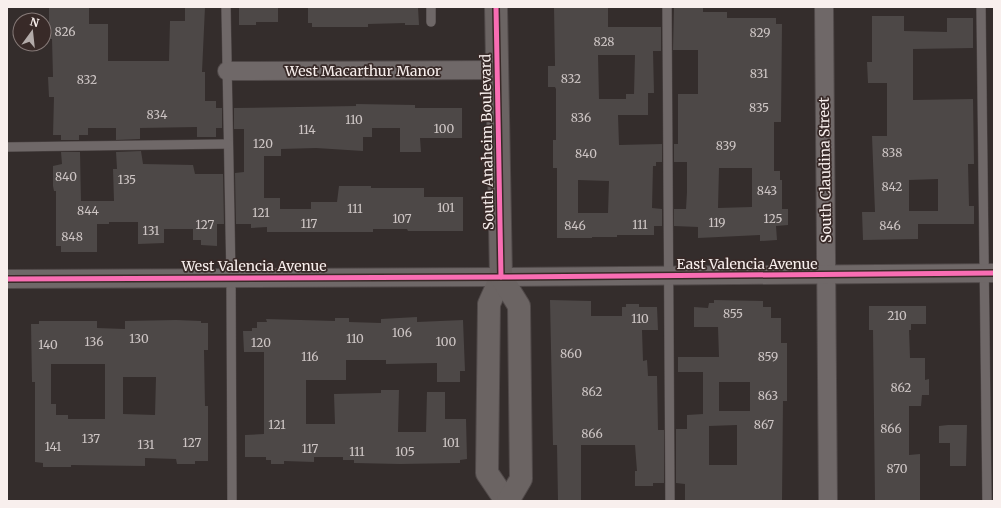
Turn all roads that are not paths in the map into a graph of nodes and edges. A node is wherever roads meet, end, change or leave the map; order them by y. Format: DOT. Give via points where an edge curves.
graph roads {
  1 [pos="226,7"];
  2 [pos="431,7"];
  3 [pos="496,7"];
  4 [pos="667,7"];
  5 [pos="824,7"];
  6 [pos="981,7"];
  7 [pos="431,22"];
  8 [pos="498,70"];
  9 [pos="227,71"];
  10 [pos="228,144"];
  11 [pos="7,146"];
  12 [pos="990,273"];
  13 [pos="826,275"];
  14 [pos="668,276"];
  15 [pos="501,277"];
  16 [pos="231,278"];
  17 [pos="7,279"];
  18 [pos="232,501"];
  19 [pos="507,501"];
  20 [pos="670,501"];
  21 [pos="828,501"];
  22 [pos="987,501"];
  1 -- 9 [label="lane"];
  2 -- 7 [label="lane"];
  3 -- 8 [label="main road, South Anaheim Boulevard"];
  4 -- 14 [label="lane"];
  5 -- 13 [label="street, South Claudina Street"];
  6 -- 12 [label="lane"];
  8 -- 9 [label="street, West Macarthur Manor"];
  8 -- 15 [label="main road, South Anaheim Boulevard"];
  9 -- 10 [label="lane"];
  10 -- 11 [label="lane"];
  10 -- 16 [label="lane"];
  12 -- 13 [label="street, East Valencia Avenue"];
  12 -- 22 [label="lane"];
  13 -- 14 [label="street, East Valencia Avenue"];
  13 -- 21 [label="street, South Claudina Street"];
  14 -- 15 [label="street, East Valencia Avenue"];
  14 -- 20 [label="lane"];
  15 -- 16 [label="street, West Valencia Avenue"];
  15 -- 19 [label="main road, South Anaheim Boulevard" via="489,304 487,473"];
  15 -- 19 [label="main road, South Anaheim Boulevard" via="519,306 521,480"];
  16 -- 17 [label="street, West Valencia Avenue"];
  16 -- 18 [label="lane"];
}
